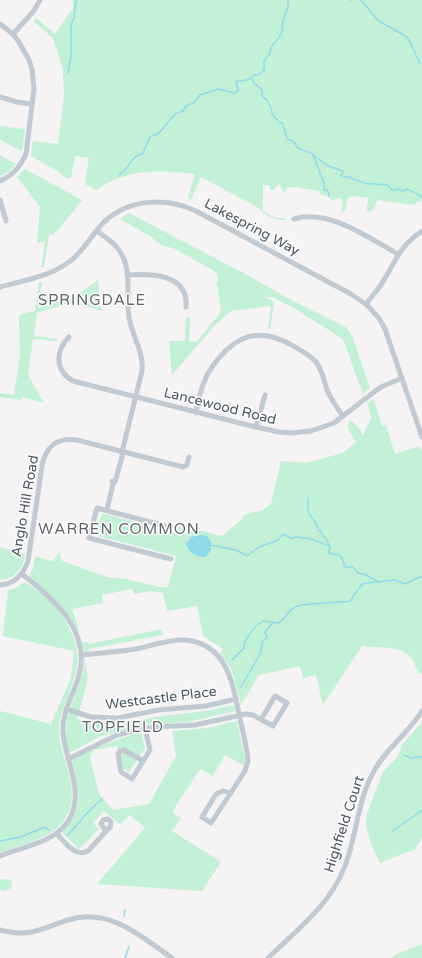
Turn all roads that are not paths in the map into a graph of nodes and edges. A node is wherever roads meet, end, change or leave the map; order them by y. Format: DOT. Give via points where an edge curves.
graph roads {
  1 [pos="40,0"];
  2 [pos="0,24"];
  3 [pos="13,34"];
  4 [pos="0,97"];
  5 [pos="32,104"];
  6 [pos="0,181"];
  7 [pos="0,200"];
  8 [pos="294,218"];
  9 [pos="6,221"];
  10 [pos="97,231"];
  11 [pos="422,231"];
  12 [pos="398,254"];
  13 [pos="127,275"];
  14 [pos="0,287"];
  15 [pos="366,304"];
  16 [pos="186,307"];
  17 [pos="69,337"];
  18 [pos="402,378"];
  19 [pos="265,395"];
  20 [pos="136,397"];
  21 [pos="196,413"];
  22 [pos="343,416"];
  23 [pos="420,421"];
  24 [pos="256,427"];
  25 [pos="422,437"];
  26 [pos="122,452"];
  27 [pos="189,457"];
  28 [pos="107,510"];
  29 [pos="173,528"];
  30 [pos="171,559"];
  31 [pos="22,574"];
  32 [pos="0,585"];
  33 [pos="81,655"];
  34 [pos="236,699"];
  35 [pos="66,709"];
  36 [pos="422,712"];
  37 [pos="240,715"];
  38 [pos="262,718"];
  39 [pos="145,728"];
  40 [pos="68,759"];
  41 [pos="143,760"];
  42 [pos="230,793"];
  43 [pos="106,831"];
  44 [pos="57,834"];
  45 [pos="0,856"];
  46 [pos="0,930"];
  47 [pos="172,958"];
  48 [pos="268,958"];
  1 -- 3 [label="street" via="31,15"];
  2 -- 3 [label="street"];
  3 -- 5 [label="street" via="25,50 32,70"];
  4 -- 5 [label="street"];
  5 -- 6 [label="street" via="26,154 13,174"];
  7 -- 9 [label="street"];
  8 -- 12 [label="street" via="311,216 334,220"];
  10 -- 13 [label="street" via="119,250 125,260"];
  10 -- 14 [label="street, Lakespring Way" via="82,251 66,265 43,275"];
  10 -- 15 [label="street, Lakespring Way" via="114,215 134,205 152,201 182,204"];
  11 -- 12 [label="street"];
  12 -- 15 [label="street" via="378,289"];
  13 -- 16 [label="street" via="154,274 177,284 186,296"];
  13 -- 20 [label="street" via="130,319 143,360"];
  15 -- 18 [label="street, Lakespring Way" via="385,329"];
  17 -- 20 [label="street, Lancewood Road" via="60,352 60,367 65,375 73,381"];
  18 -- 22 [label="street, Lancewood Road" via="381,387"];
  18 -- 23 [label="street, Lakespring Way"];
  19 -- 24 [label="street"];
  20 -- 21 [label="street, Lancewood Road"];
  20 -- 26 [label="street"];
  21 -- 22 [label="street" via="205,379 223,353 240,340 264,335 280,339 311,357 319,366 335,405"];
  21 -- 24 [label="street, Lancewood Road"];
  22 -- 24 [label="street, Lancewood Road" via="320,429 299,433"];
  23 -- 25 [label="street, Lakespring Way"];
  26 -- 27 [label="street, Anglo Hill Road" via="183,467 187,465"];
  26 -- 28 [label="street"];
  26 -- 31 [label="street, Anglo Hill Road" via="71,440 60,441 50,446 42,466 28,561"];
  28 -- 29 [label="street"];
  28 -- 30 [label="street" via="97,508 89,538"];
  31 -- 32 [label="street, Anglo Hill Road" via="11,582"];
  31 -- 33 [label="street" via="63,611 74,631"];
  33 -- 34 [label="street" via="127,650 175,640 192,641 211,650 225,665 233,682"];
  33 -- 35 [label="street" via="80,672"];
  34 -- 35 [label="street, Westcastle Place" via="206,706 158,710 114,718 92,717"];
  34 -- 37 [label="street"];
  35 -- 40 [label="street" via="63,729"];
  36 -- 48 [label="street, Highfield Court" via="383,757 368,781 345,866 332,892 317,911"];
  37 -- 38 [label="street" via="250,714"];
  37 -- 39 [label="street" via="195,725"];
  37 -- 42 [label="street" via="248,761 245,772"];
  38 -- 38 [label="street" via="273,726 287,703 275,696"];
  39 -- 40 [label="street" via="117,736"];
  39 -- 41 [label="street" via="150,750"];
  40 -- 44 [label="street" via="76,788 75,803 70,817"];
  41 -- 41 [label="street" via="132,779 121,772 118,754 124,750"];
  42 -- 42 [label="street" via="211,823 202,817 216,794 226,791"];
  43 -- 44 [label="street" via="83,854 76,853"];
  44 -- 45 [label="street"];
  46 -- 47 [label="street" via="29,934 76,918 105,918 131,929"];
}
